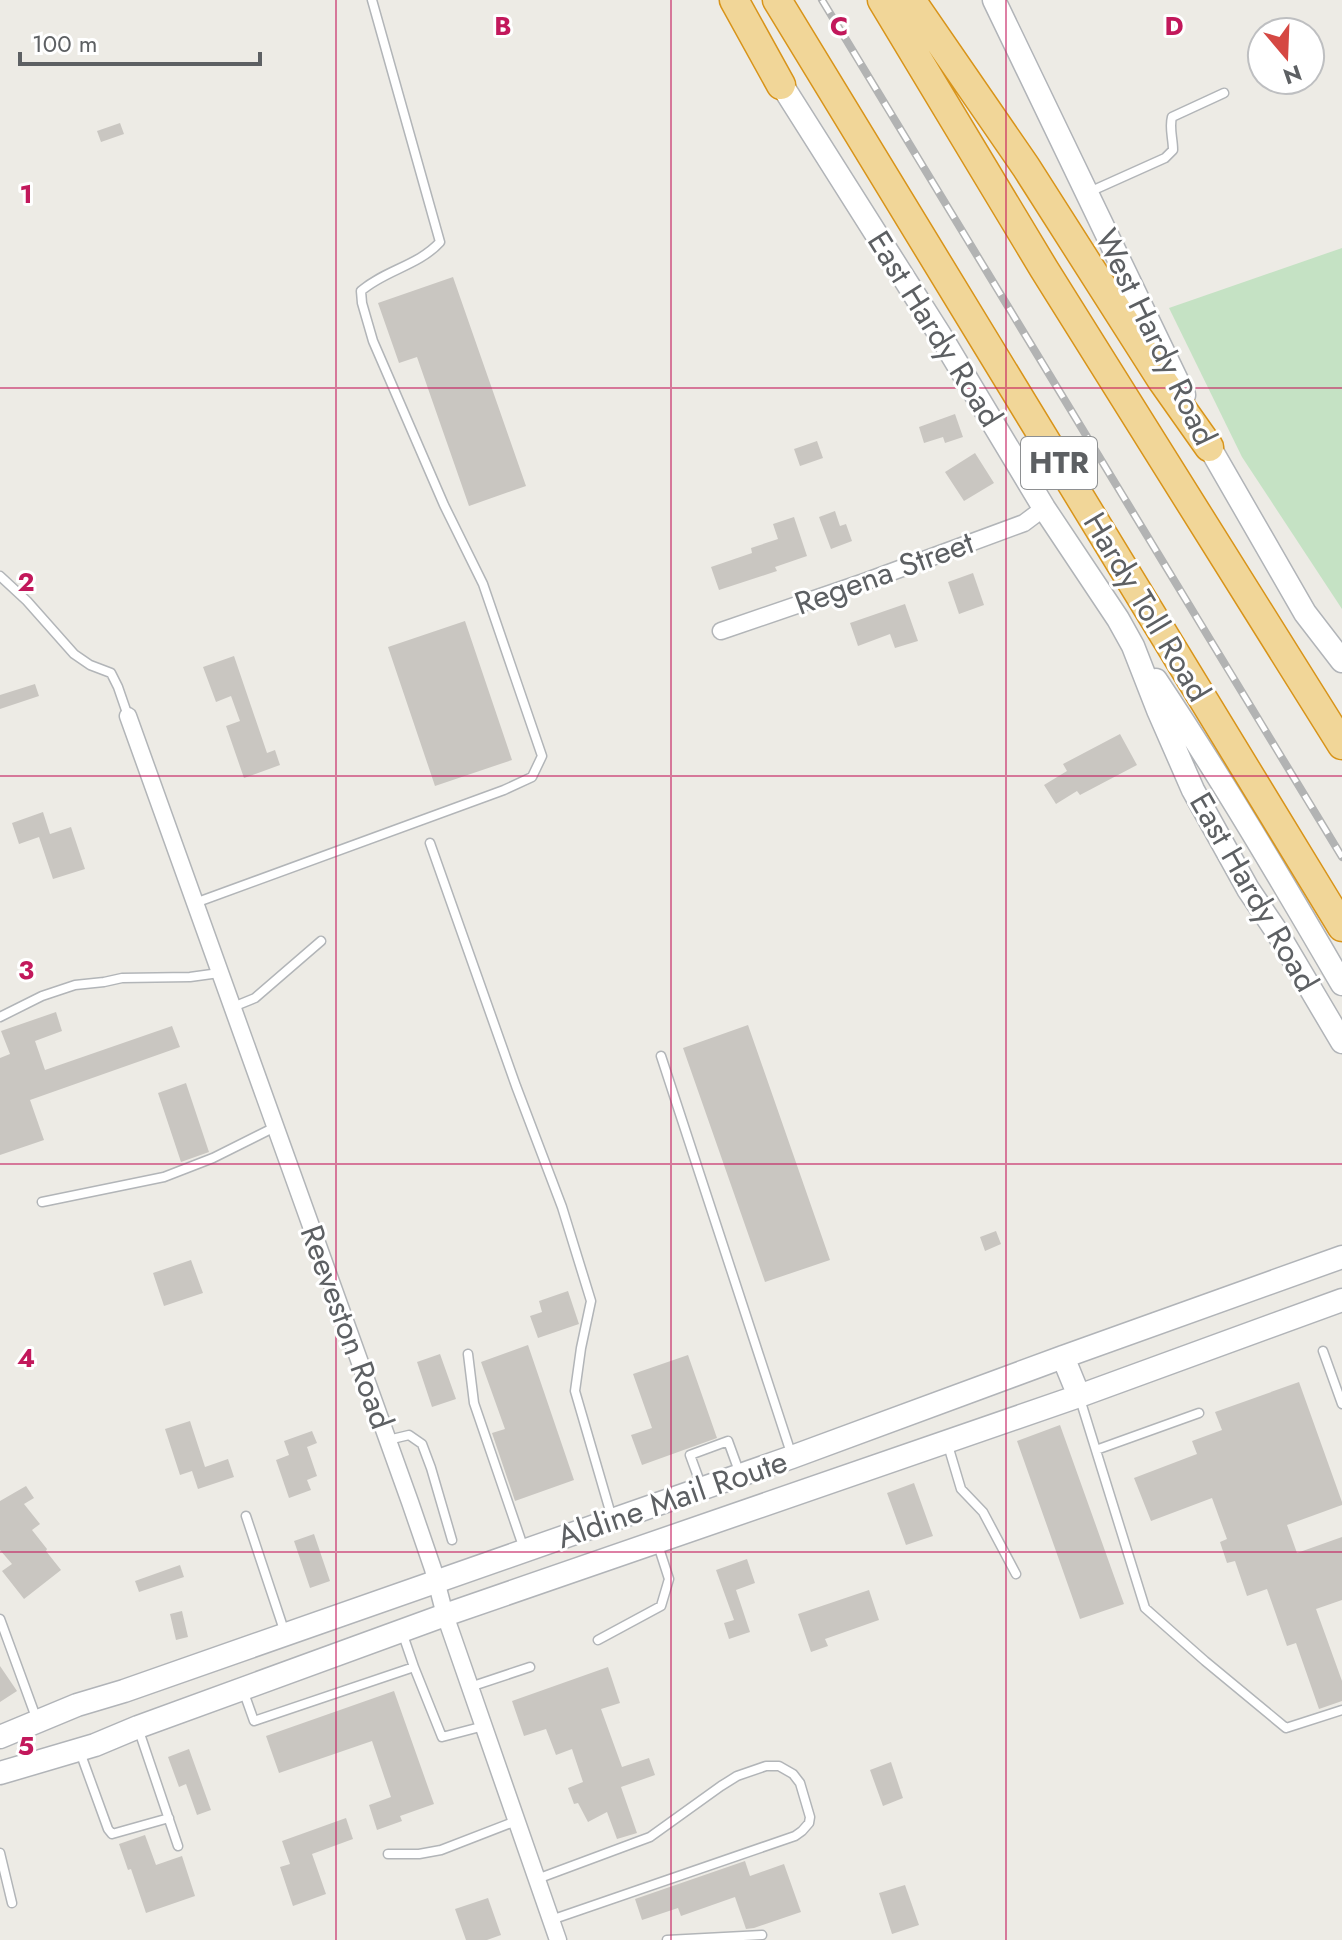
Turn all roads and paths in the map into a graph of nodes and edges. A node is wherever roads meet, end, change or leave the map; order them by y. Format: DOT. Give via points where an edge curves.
graph roads {
  1 [pos="372,0"];
  2 [pos="727,0"];
  3 [pos="734,0"];
  4 [pos="777,0"];
  5 [pos="882,0"];
  6 [pos="911,0"];
  7 [pos="994,0"];
  8 [pos="781,85"];
  9 [pos="1224,93"];
  10 [pos="1087,194"];
  11 [pos="1209,447"];
  12 [pos="1044,508"];
  13 [pos="0,576"];
  14 [pos="1305,613"];
  15 [pos="721,631"];
  16 [pos="1133,646"];
  17 [pos="1342,661"];
  18 [pos="1342,673"];
  19 [pos="128,716"];
  20 [pos="1342,745"];
  21 [pos="430,843"];
  22 [pos="195,903"];
  23 [pos="1342,927"];
  24 [pos="321,941"];
  25 [pos="220,973"];
  26 [pos="1342,984"];
  27 [pos="232,1007"];
  28 [pos="0,1017"];
  29 [pos="1342,1042"];
  30 [pos="661,1056"];
  31 [pos="275,1126"];
  32 [pos="42,1202"];
  33 [pos="1342,1257"];
  34 [pos="1342,1300"];
  35 [pos="1323,1351"];
  36 [pos="468,1354"];
  37 [pos="1063,1357"];
  38 [pos="1079,1396"];
  39 [pos="1342,1404"];
  40 [pos="1199,1413"];
  41 [pos="388,1440"];
  42 [pos="947,1441"];
  43 [pos="1096,1450"];
  44 [pos="792,1457"];
  45 [pos="740,1474"];
  46 [pos="702,1487"];
  47 [pos="803,1491"];
  48 [pos="246,1516"];
  49 [pos="612,1519"];
  50 [pos="452,1540"];
  51 [pos="657,1542"];
  52 [pos="525,1550"];
  53 [pos="1016,1574"];
  54 [pos="436,1582"];
  55 [pos="445,1615"];
  56 [pos="0,1619"];
  57 [pos="401,1631"];
  58 [pos="285,1634"];
  59 [pos="598,1640"];
  60 [pos="414,1667"];
  61 [pos="530,1667"];
  62 [pos="470,1687"];
  63 [pos="243,1689"];
  64 [pos="124,1691"];
  65 [pos="1342,1710"];
  66 [pos="38,1721"];
  67 [pos="484,1726"];
  68 [pos="138,1727"];
  69 [pos="0,1737"];
  70 [pos="79,1749"];
  71 [pos="0,1773"];
  72 [pos="169,1818"];
  73 [pos="517,1821"];
  74 [pos="178,1846"];
  75 [pos="0,1853"];
  76 [pos="388,1854"];
  77 [pos="537,1879"];
  78 [pos="12,1903"];
  79 [pos="551,1920"];
  80 [pos="762,1935"];
  81 [pos="558,1940"];
  82 [pos="667,1940"];
  1 -- 22 [label="lane" via="440,242 420,259 373,281 361,291 362,303 373,341 483,584 542,756 532,777 504,790"];
  2 -- 8 [label="main road, East Hardy Road"];
  3 -- 8 [label="highway"];
  4 -- 23 [label="highway, Hardy Toll Road / HTR"];
  5 -- 20 [label="highway, HTR"];
  6 -- 11 [label="highway"];
  7 -- 10 [label="main road, West Hardy Road"];
  8 -- 12 [label="main road, East Hardy Road"];
  9 -- 10 [label="lane" via="1172,117 1173,150 1165,158"];
  10 -- 11 [label="main road, West Hardy Road"];
  11 -- 14 [label="main road, West Hardy Road"];
  12 -- 15 [label="street, Regena Street" via="1024,523"];
  12 -- 16 [label="main road, East Hardy Road"];
  13 -- 19 [label="lane" via="74,654 111,673"];
  14 -- 17 [label="main road, West Hardy Road"];
  14 -- 18 [label="main road"];
  16 -- 26 [label="main road"];
  16 -- 29 [label="main road, East Hardy Road" via="1193,790"];
  19 -- 22 [label="street, Reeveston Road"];
  21 -- 49 [label="lane" via="591,1301 575,1391"];
  22 -- 25 [label="street, Reeveston Road"];
  24 -- 27 [label="lane" via="255,998"];
  25 -- 27 [label="street, Reeveston Road"];
  25 -- 28 [label="lane" via="75,985"];
  27 -- 31 [label="street, Reeveston Road"];
  30 -- 44 [label="lane"];
  31 -- 32 [label="lane" via="164,1177"];
  31 -- 41 [label="street, Reeveston Road"];
  33 -- 37 [label="main road, Aldine Mail Route"];
  34 -- 38 [label="main road, Aldine Mail Route"];
  35 -- 39 [label="lane"];
  36 -- 52 [label="lane" via="474,1403"];
  37 -- 38 [label="main road"];
  37 -- 44 [label="main road, Aldine Mail Route"];
  38 -- 42 [label="main road, Aldine Mail Route"];
  38 -- 43 [label="lane"];
  40 -- 43 [label="lane"];
  41 -- 50 [label="lane" via="409,1435 422,1444"];
  41 -- 54 [label="street, Reeveston Road"];
  42 -- 47 [label="main road, Aldine Mail Route"];
  42 -- 53 [label="lane" via="961,1489 983,1512"];
  43 -- 65 [label="lane" via="1145,1608 1286,1728"];
  44 -- 45 [label="main road, Aldine Mail Route"];
  44 -- 47 [label="main road"];
  45 -- 46 [label="main road, Aldine Mail Route"];
  45 -- 46 [label="lane" via="728,1441 690,1455"];
  46 -- 49 [label="main road, Aldine Mail Route"];
  47 -- 51 [label="main road, Aldine Mail Route"];
  48 -- 58 [label="lane"];
  49 -- 52 [label="main road, Aldine Mail Route"];
  51 -- 55 [label="main road, Aldine Mail Route"];
  51 -- 59 [label="lane" via="669,1579 661,1606"];
  52 -- 54 [label="main road, Aldine Mail Route"];
  54 -- 55 [label="street, Reeveston Road"];
  54 -- 58 [label="main road, Aldine Mail Route"];
  55 -- 57 [label="main road, Aldine Mail Route"];
  55 -- 62 [label="street, Reeveston Road"];
  56 -- 66 [label="lane"];
  57 -- 60 [label="lane"];
  57 -- 63 [label="main road, Aldine Mail Route"];
  58 -- 64 [label="main road, Aldine Mail Route"];
  60 -- 63 [label="lane" via="254,1721"];
  60 -- 67 [label="lane" via="442,1737"];
  61 -- 62 [label="lane"];
  62 -- 67 [label="street, Reeveston Road"];
  63 -- 68 [label="main road, Aldine Mail Route"];
  64 -- 66 [label="main road, Aldine Mail Route"];
  64 -- 68 [label="main road"];
  66 -- 69 [label="main road, Aldine Mail Route"];
  67 -- 73 [label="street, Reeveston Road"];
  68 -- 70 [label="main road, Aldine Mail Route"];
  68 -- 72 [label="lane"];
  70 -- 71 [label="main road, Aldine Mail Route"];
  70 -- 72 [label="lane" via="112,1834"];
  72 -- 74 [label="lane"];
  73 -- 76 [label="lane" via="441,1850"];
  73 -- 77 [label="street, Reeveston Road"];
  75 -- 78 [label="lane"];
  77 -- 79 [label="street, Reeveston Road"];
  77 -- 79 [label="lane" via="650,1837 737,1776 779,1766 800,1783 810,1817 795,1836"];
  79 -- 81 [label="street, Reeveston Road"];
  80 -- 82 [label="lane"];
}
